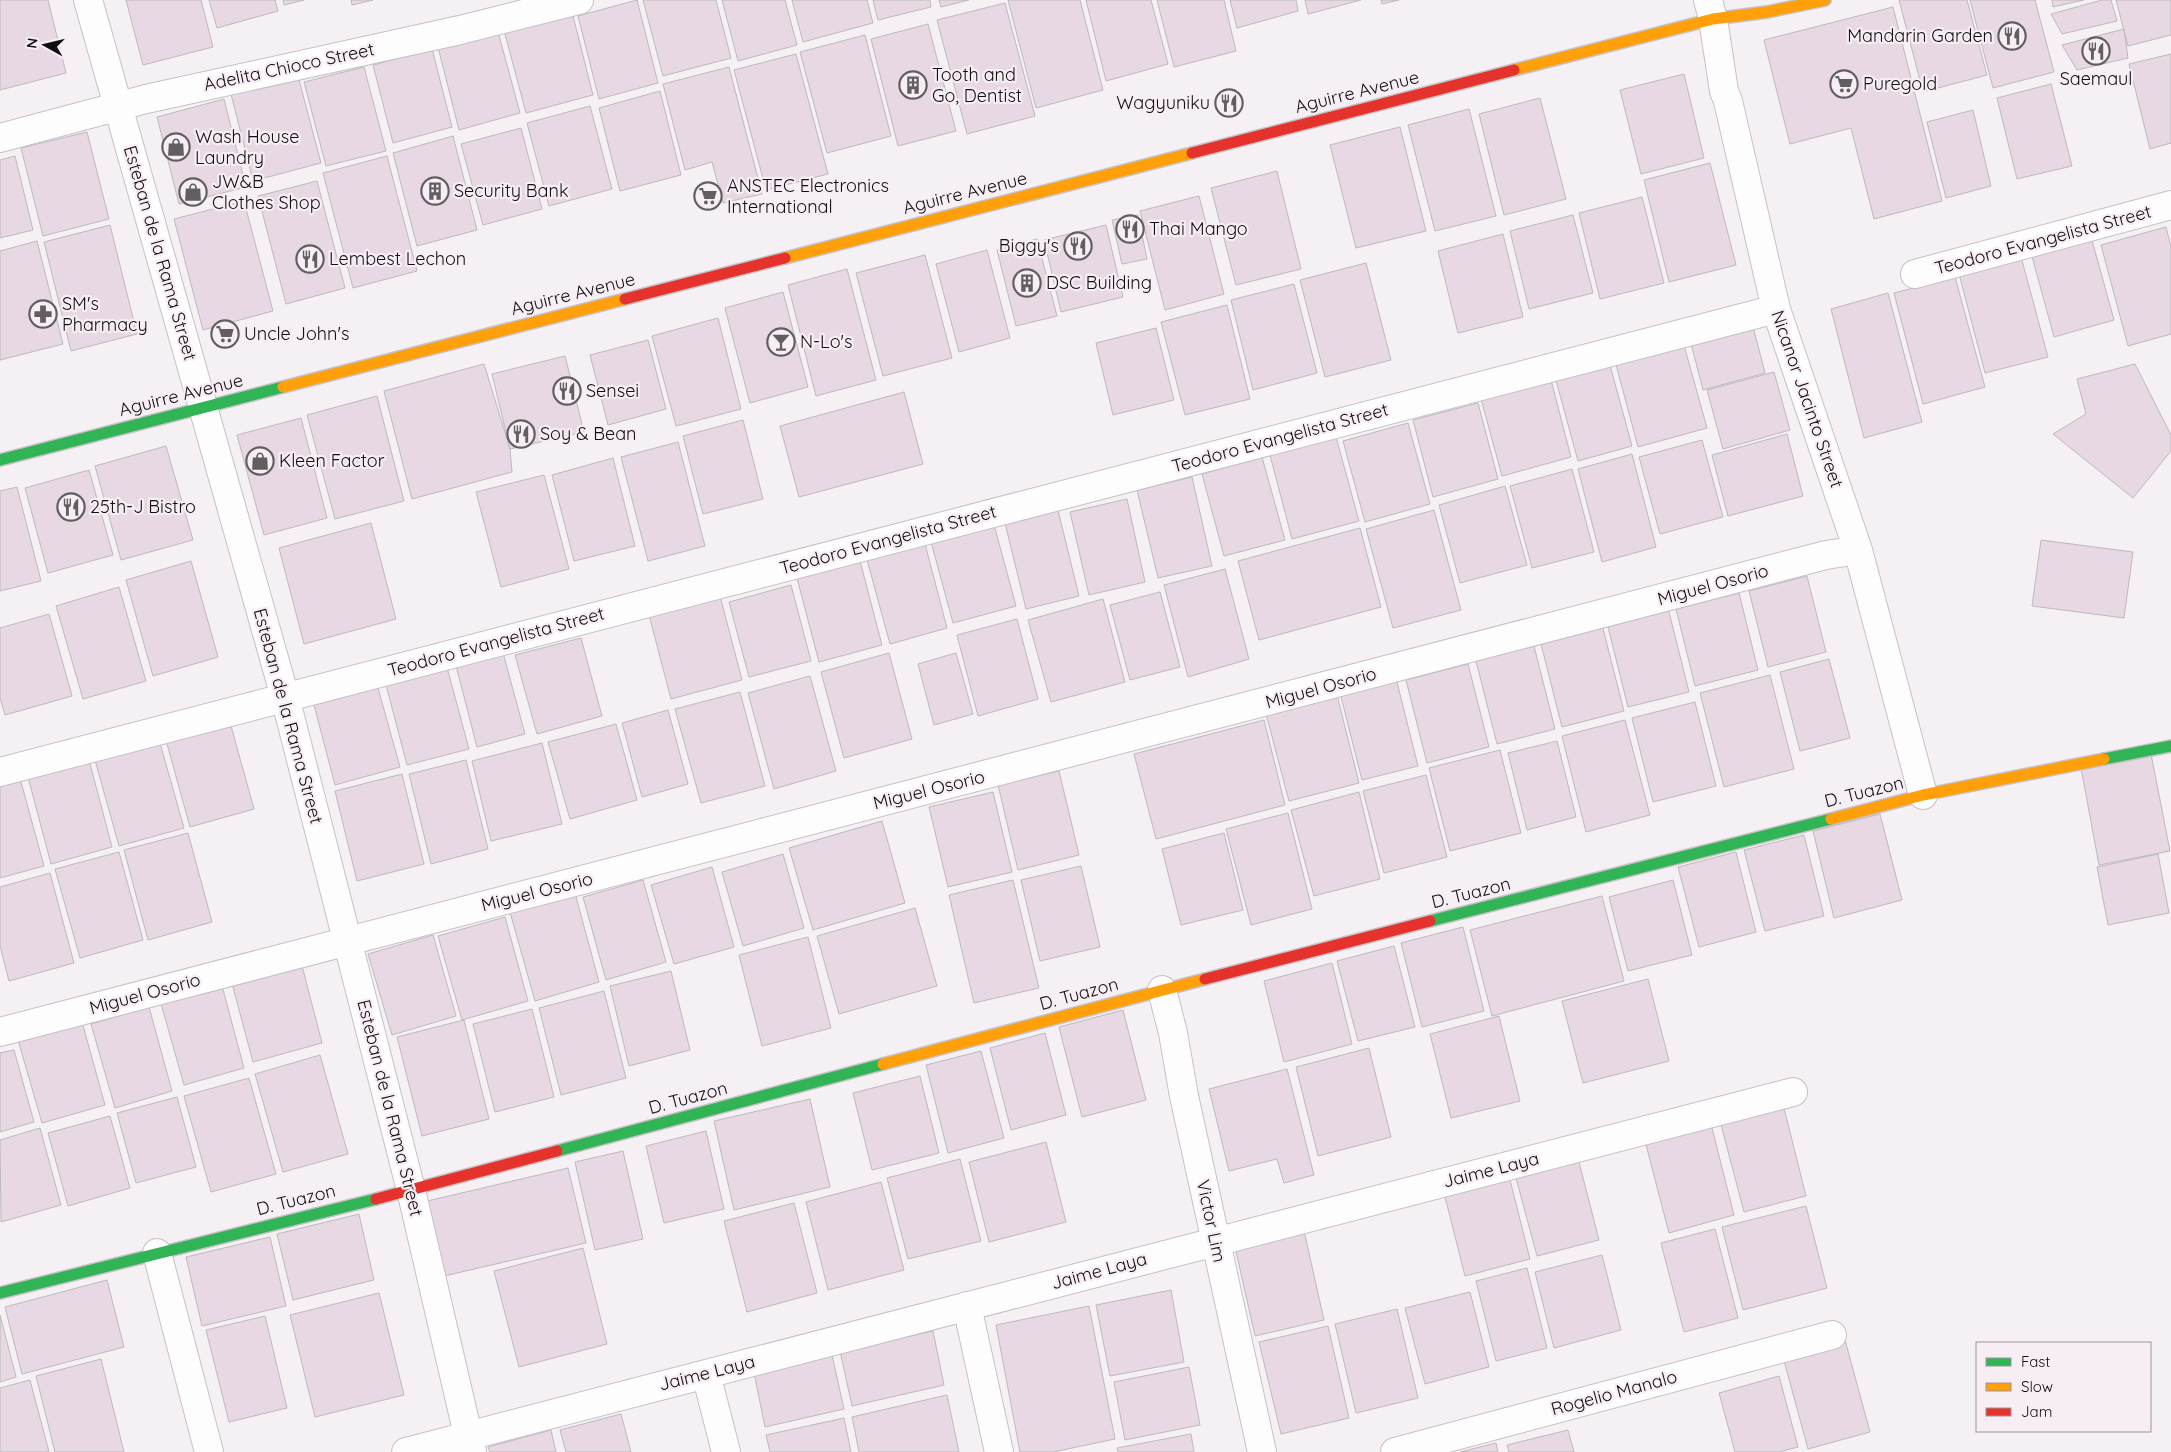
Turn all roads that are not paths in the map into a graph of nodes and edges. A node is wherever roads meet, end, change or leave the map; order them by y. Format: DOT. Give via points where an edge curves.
graph roads {
  1 [pos="88,0"];
  2 [pos="579,0"];
  3 [pos="1825,0"];
  4 [pos="1711,10"];
  5 [pos="118,106"];
  6 [pos="0,138"];
  7 [pos="2171,205"];
  8 [pos="1915,274"];
  9 [pos="1776,309"];
  10 [pos="204,407"];
  11 [pos="0,460"];
  12 [pos="1858,550"];
  13 [pos="285,697"];
  14 [pos="2171,746"];
  15 [pos="0,772"];
  16 [pos="1923,795"];
  17 [pos="347,941"];
  18 [pos="1162,990"];
  19 [pos="0,1032"];
  20 [pos="1793,1092"];
  21 [pos="412,1190"];
  22 [pos="1216,1240"];
  23 [pos="158,1252"];
  24 [pos="0,1293"];
  25 [pos="967,1306"];
  26 [pos="1832,1335"];
  27 [pos="706,1374"];
  28 [pos="471,1444"];
  29 [pos="209,1452"];
  30 [pos="406,1452"];
  31 [pos="726,1452"];
  32 [pos="999,1452"];
  33 [pos="1262,1452"];
  34 [pos="1395,1452"];
  1 -- 5 [label="street, Esteban de la Rama Street"];
  2 -- 5 [label="street, Adelita Chioco Street" via="460,30"];
  3 -- 4 [label="street, Aguirre Avenue" via="1767,12"];
  4 -- 9 [label="street, Nicanor Jacinto Street" via="1724,91"];
  4 -- 10 [label="street, Aguirre Avenue"];
  5 -- 6 [label="street, Adelita Chioco Street"];
  5 -- 10 [label="street, Esteban de la Rama Street"];
  7 -- 8 [label="street, Teodoro Evangelista Street"];
  9 -- 12 [label="street, Nicanor Jacinto Street"];
  9 -- 13 [label="street, Teodoro Evangelista Street"];
  10 -- 11 [label="street, Aguirre Avenue"];
  10 -- 13 [label="street, Esteban de la Rama Street"];
  12 -- 16 [label="street, Nicanor Jacinto Street"];
  12 -- 17 [label="street, Miguel Osorio" via="1826,555"];
  13 -- 15 [label="street, Teodoro Evangelista Street"];
  13 -- 17 [label="street, Esteban de la Rama Street"];
  14 -- 16 [label="street, D. Tuazon"];
  16 -- 18 [label="street, D. Tuazon"];
  17 -- 19 [label="street, Miguel Osorio"];
  17 -- 21 [label="street, Esteban de la Rama Street"];
  18 -- 21 [label="street, D. Tuazon"];
  18 -- 22 [label="street, Victor Lim"];
  20 -- 22 [label="street, Jaime Laya"];
  21 -- 23 [label="street, D. Tuazon"];
  21 -- 28 [label="street, Esteban de la Rama Street"];
  22 -- 25 [label="street, Jaime Laya"];
  22 -- 33 [label="street, Victor Lim"];
  23 -- 24 [label="street, D. Tuazon"];
  23 -- 29 [label="street"];
  25 -- 27 [label="street, Jaime Laya"];
  25 -- 32 [label="street"];
  26 -- 34 [label="street, Rogelio Manalo"];
  27 -- 28 [label="street, Jaime Laya"];
  27 -- 31 [label="street"];
  28 -- 30 [label="street, Jaime Laya"];
}
